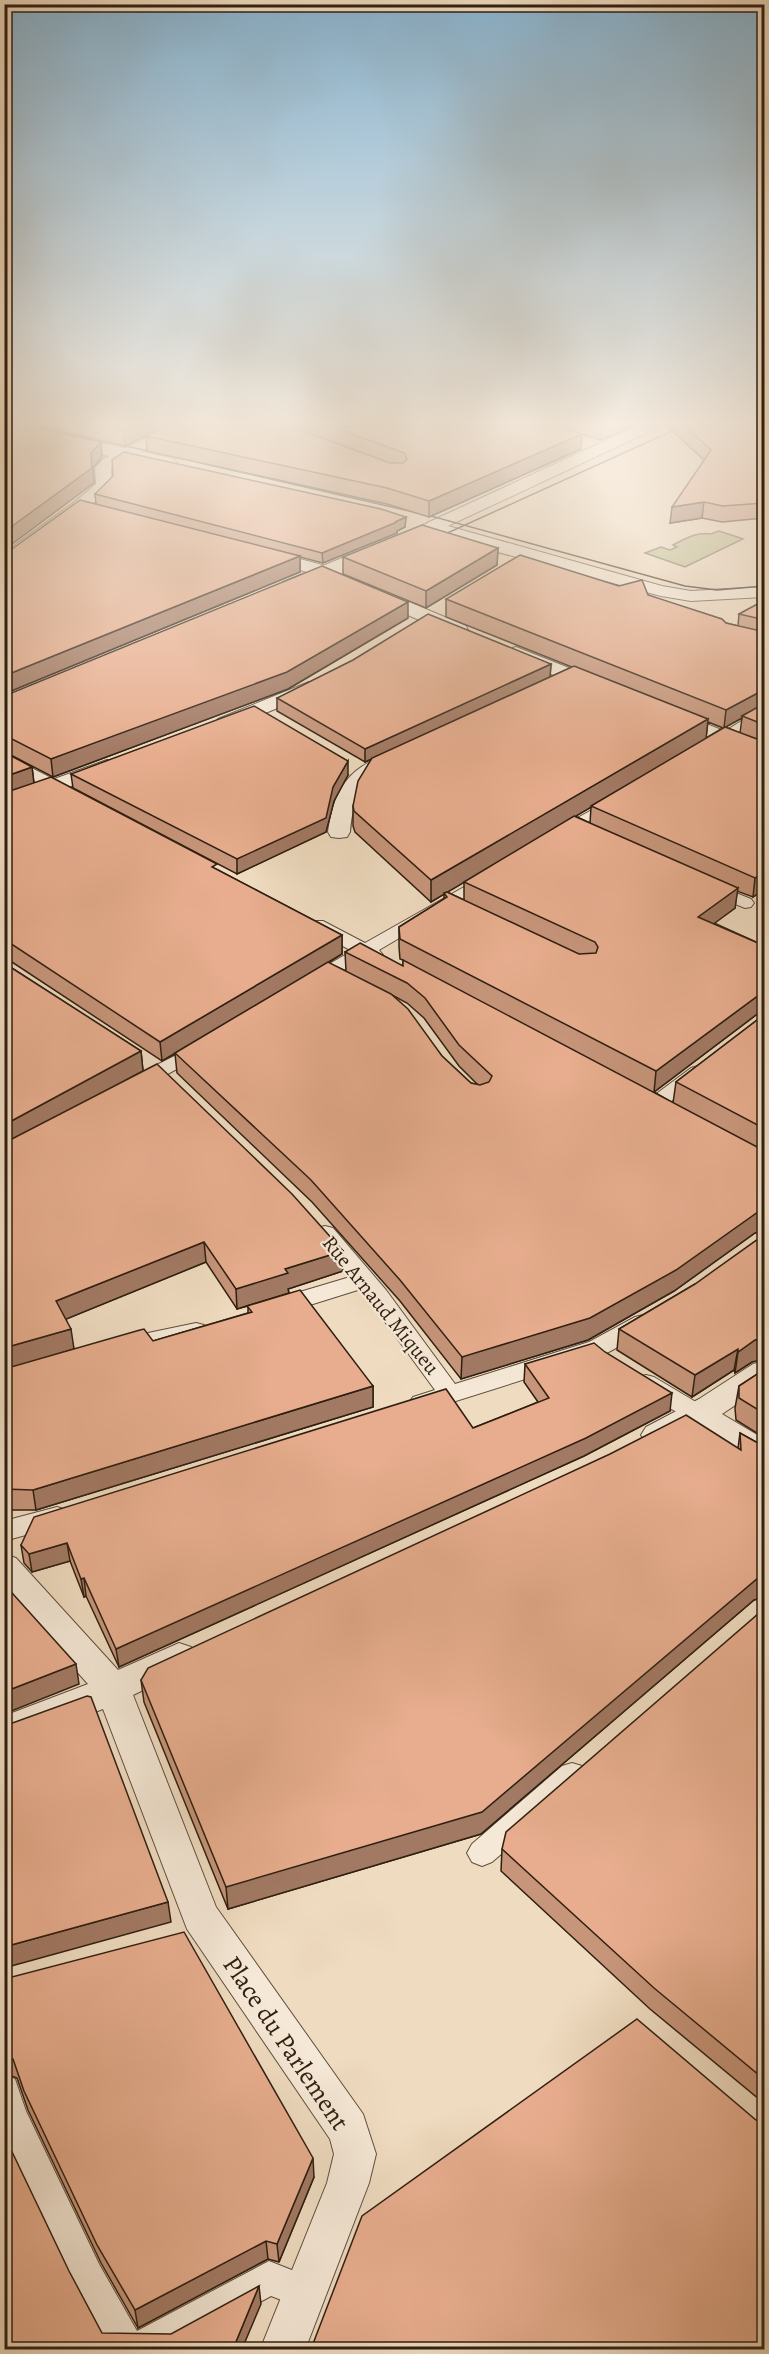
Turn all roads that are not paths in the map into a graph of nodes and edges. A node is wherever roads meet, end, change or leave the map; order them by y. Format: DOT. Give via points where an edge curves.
graph roads {
  1 [pos="44,536"];
  2 [pos="412,536"];
  3 [pos="462,536"];
  4 [pos="244,550"];
  5 [pos="528,556"];
  6 [pos="4,561"];
  7 [pos="507,568"];
  8 [pos="324,573"];
  9 [pos="765,592"];
  10 [pos="269,596"];
  11 [pos="447,605"];
  12 [pos="427,617"];
  13 [pos="409,628"];
  14 [pos="479,638"];
  15 [pos="500,646"];
  16 [pos="573,676"];
  17 [pos="324,680"];
  18 [pos="552,686"];
  19 [pos="615,693"];
  20 [pos="257,710"];
  21 [pos="657,710"];
  22 [pos="765,712"];
  23 [pos="276,720"];
  24 [pos="204,731"];
  25 [pos="723,737"];
  26 [pos="414,750"];
  27 [pos="694,754"];
  28 [pos="765,754"];
  29 [pos="130,758"];
  30 [pos="4,759"];
  31 [pos="55,786"];
  32 [pos="633,791"];
  33 [pos="81,800"];
  34 [pos="4,805"];
  35 [pos="573,827"];
  36 [pos="339,832"];
  37 [pos="593,836"];
  38 [pos="543,845"];
  39 [pos="505,868"];
  40 [pos="697,882"];
  41 [pos="447,903"];
  42 [pos="745,903"];
  43 [pos="467,912"];
  44 [pos="306,919"];
  45 [pos="366,951"];
  46 [pos="389,963"];
  47 [pos="328,973"];
  48 [pos="348,983"];
  49 [pos="300,990"];
  50 [pos="221,1036"];
  51 [pos="140,1057"];
  52 [pos="709,1063"];
  53 [pos="158,1071"];
  54 [pos="178,1089"];
  55 [pos="120,1093"];
  56 [pos="635,1093"];
  57 [pos="655,1104"];
  58 [pos="675,1114"];
  59 [pos="309,1216"];
  60 [pos="366,1280"];
  61 [pos="665,1309"];
  62 [pos="265,1311"];
  63 [pos="219,1324"];
  64 [pos="108,1351"];
  65 [pos="614,1361"];
  66 [pos="765,1372"];
  67 [pos="450,1394"];
  68 [pos="395,1410"];
  69 [pos="698,1414"];
  70 [pos="634,1447"];
  71 [pos="765,1454"];
  72 [pos="76,1511"];
  73 [pos="4,1531"];
  74 [pos="4,1567"];
  75 [pos="202,1647"];
  76 [pos="113,1688"];
  77 [pos="4,1732"];
  78 [pos="590,1760"];
  79 [pos="482,1853"];
  80 [pos="4,2091"];
  81 [pos="305,2292"];
  82 [pos="128,2349"];
  83 [pos="137,2349"];
  84 [pos="282,2349"];
  1 -- 6 [label="street"];
  2 -- 8 [label="street"];
  3 -- 5 [label="street"];
  4 -- 8 [label="street"];
  5 -- 7 [label="street"];
  5 -- 9 [label="street" via="691,596"];
  8 -- 10 [label="street"];
  8 -- 12 [label="street"];
  11 -- 12 [label="street"];
  12 -- 13 [label="street"];
  12 -- 14 [label="street"];
  15 -- 16 [label="street"];
  16 -- 18 [label="street"];
  16 -- 19 [label="street"];
  17 -- 20 [label="street"];
  20 -- 23 [label="street"];
  20 -- 24 [label="street"];
  21 -- 25 [label="street"];
  22 -- 25 [label="street"];
  25 -- 27 [label="street"];
  25 -- 28 [label="street"];
  26 -- 36 [label="street" via="357,769"];
  29 -- 31 [label="street"];
  30 -- 31 [label="street"];
  31 -- 33 [label="street"];
  31 -- 34 [label="street"];
  32 -- 35 [label="street"];
  35 -- 37 [label="street"];
  35 -- 38 [label="street"];
  39 -- 41 [label="street"];
  40 -- 42 [label="street"];
  41 -- 43 [label="street"];
  41 -- 45 [label="street"];
  44 -- 45 [label="street"];
  45 -- 46 [label="street"];
  45 -- 47 [label="street"];
  47 -- 48 [label="street"];
  47 -- 49 [label="street"];
  50 -- 53 [label="street"];
  51 -- 53 [label="street"];
  52 -- 57 [label="street"];
  53 -- 54 [label="street"];
  53 -- 55 [label="street"];
  56 -- 57 [label="street"];
  57 -- 58 [label="street"];
  59 -- 60 [label="street, Rue Arnaud Miqueu"];
  60 -- 62 [label="street"];
  60 -- 67 [label="street, Rue Arnaud Miqueu"];
  61 -- 65 [label="street"];
  63 -- 64 [label="street"];
  65 -- 67 [label="street"];
  65 -- 69 [label="street"];
  66 -- 69 [label="street"];
  67 -- 68 [label="street"];
  69 -- 70 [label="street"];
  69 -- 71 [label="street"];
  72 -- 73 [label="street"];
  74 -- 76 [label="street"];
  75 -- 76 [label="street"];
  76 -- 77 [label="street"];
  76 -- 81 [label="street, Place du Parlement" via="197,1929 348,2129 355,2154 348,2183"];
  78 -- 79 [label="street"];
  80 -- 82 [label="street" via="11,2115 87,2276"];
  81 -- 83 [label="street" via="269,2278"];
  81 -- 84 [label="street, Place du Parlement"];
}
